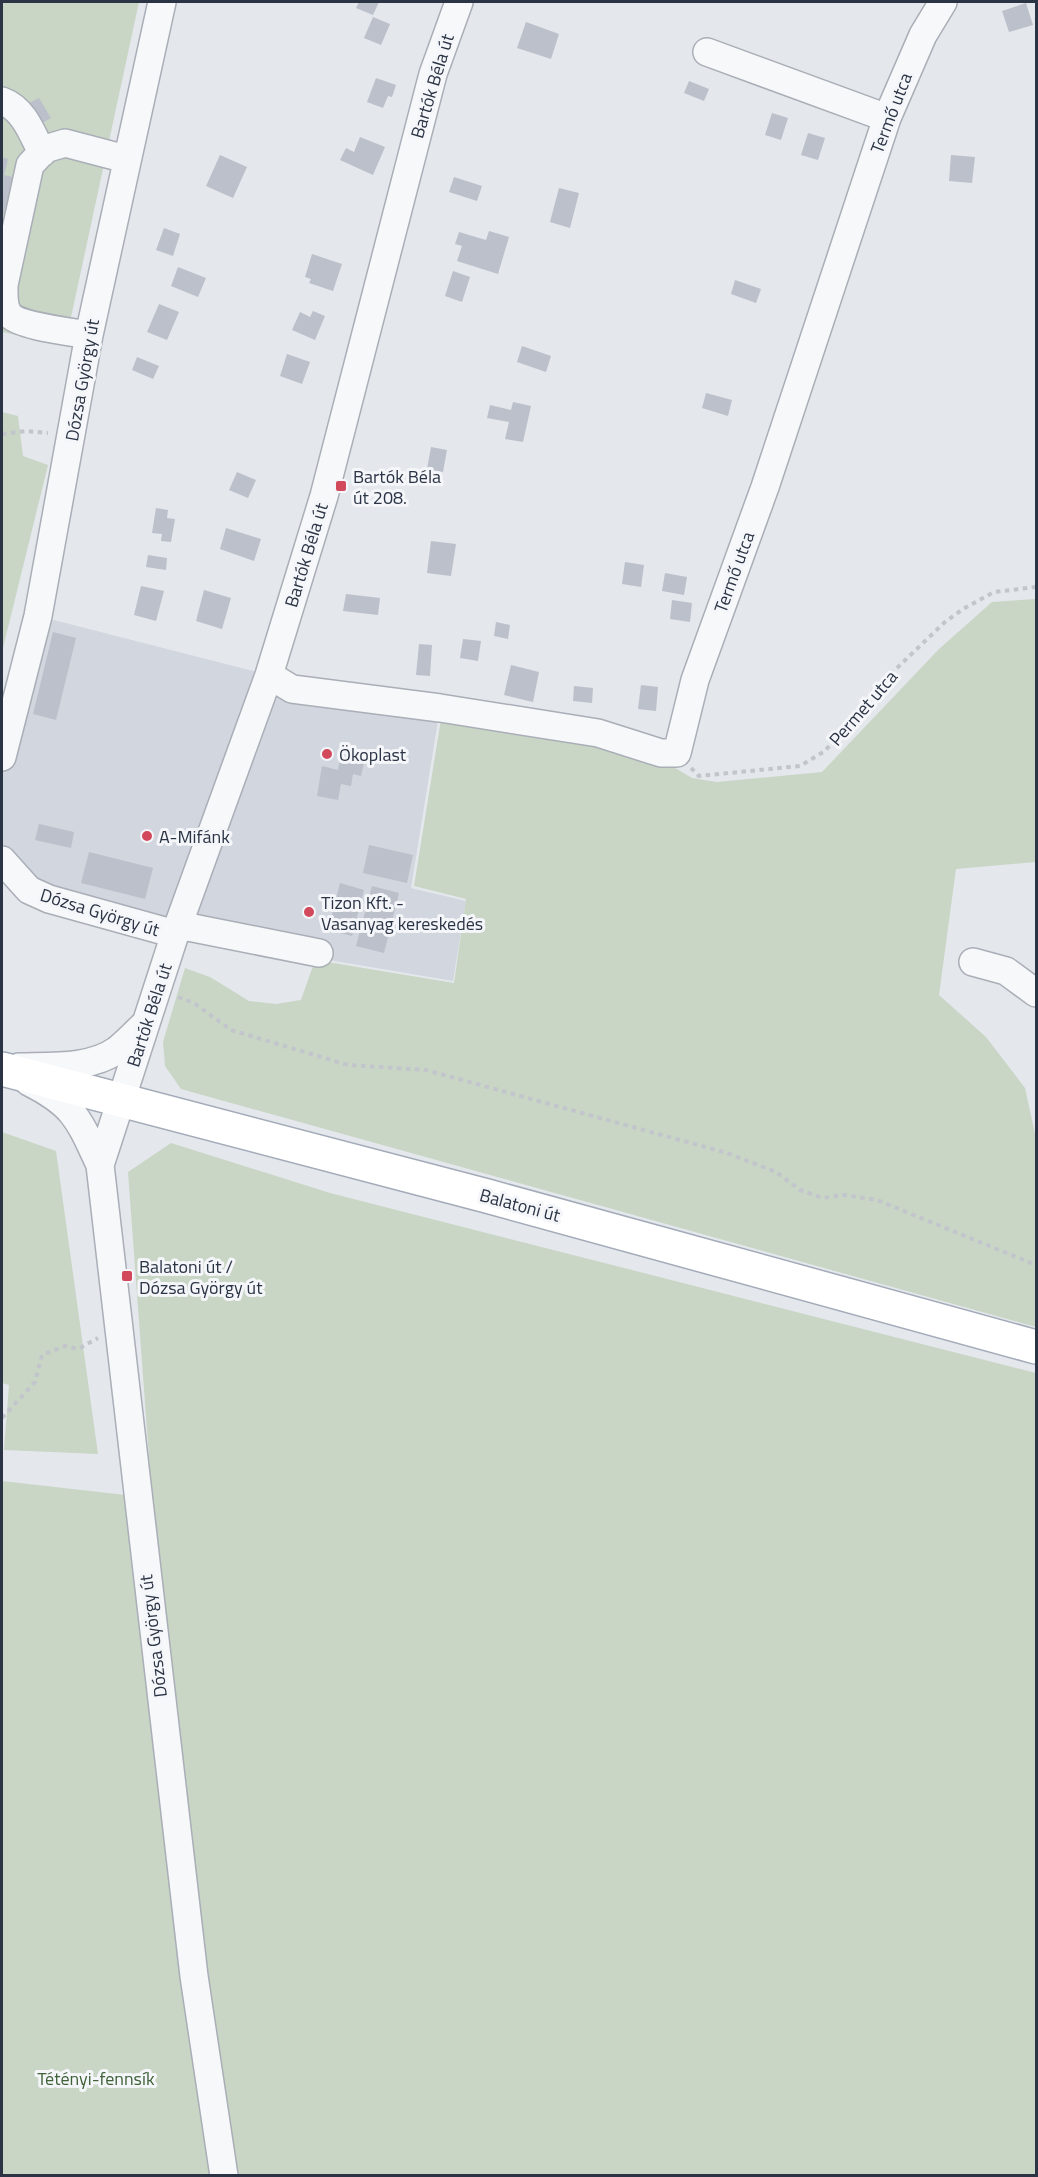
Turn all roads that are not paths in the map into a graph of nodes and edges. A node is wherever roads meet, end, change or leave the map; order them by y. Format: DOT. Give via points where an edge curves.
graph roads {
  1 [pos="162,2"];
  2 [pos="459,2"];
  3 [pos="943,2"];
  4 [pos="707,52"];
  5 [pos="2,101"];
  6 [pos="887,118"];
  7 [pos="42,153"];
  8 [pos="126,159"];
  9 [pos="89,335"];
  10 [pos="269,675"];
  11 [pos="2,758"];
  12 [pos="2,860"];
  13 [pos="177,930"];
  14 [pos="319,953"];
  15 [pos="973,962"];
  16 [pos="1036,993"];
  17 [pos="146,1023"];
  18 [pos="2,1069"];
  19 [pos="122,1100"];
  20 [pos="100,1165"];
  21 [pos="1036,1347"];
  22 [pos="224,2175"];
  1 -- 8 [label="street, Dózsa György út"];
  2 -- 10 [label="street, Bartók Béla út" via="433,74 324,496"];
  3 -- 6 [label="street, Termő utca" via="923,35"];
  4 -- 6 [label="street"];
  5 -- 7 [label="street" via="28,123"];
  6 -- 10 [label="street, Termő utca" via="765,487 695,680 677,753 661,753 587,731 292,689"];
  7 -- 8 [label="street" via="65,143"];
  7 -- 9 [label="street" via="30,165 4,285 4,302 8,314 18,321"];
  8 -- 9 [label="street, Dózsa György út"];
  9 -- 11 [label="street, Dózsa György út" via="38,616"];
  10 -- 13 [label="street, Bartók Béla út"];
  12 -- 13 [label="street, Dózsa György út" via="28,890 49,899"];
  13 -- 14 [label="street, Dózsa György út"];
  13 -- 17 [label="street, Bartók Béla út"];
  15 -- 16 [label="street" via="1006,971"];
  17 -- 18 [label="street" via="117,1050 104,1056 58,1066"];
  17 -- 19 [label="street, Bartók Béla út"];
  18 -- 19 [label="main road, Balatoni út"];
  18 -- 20 [label="street" via="48,1092 68,1107 78,1118"];
  19 -- 20 [label="street, Dózsa György út"];
  19 -- 21 [label="main road, Balatoni út"];
  20 -- 22 [label="street, Dózsa György út" via="194,1976"];
}
